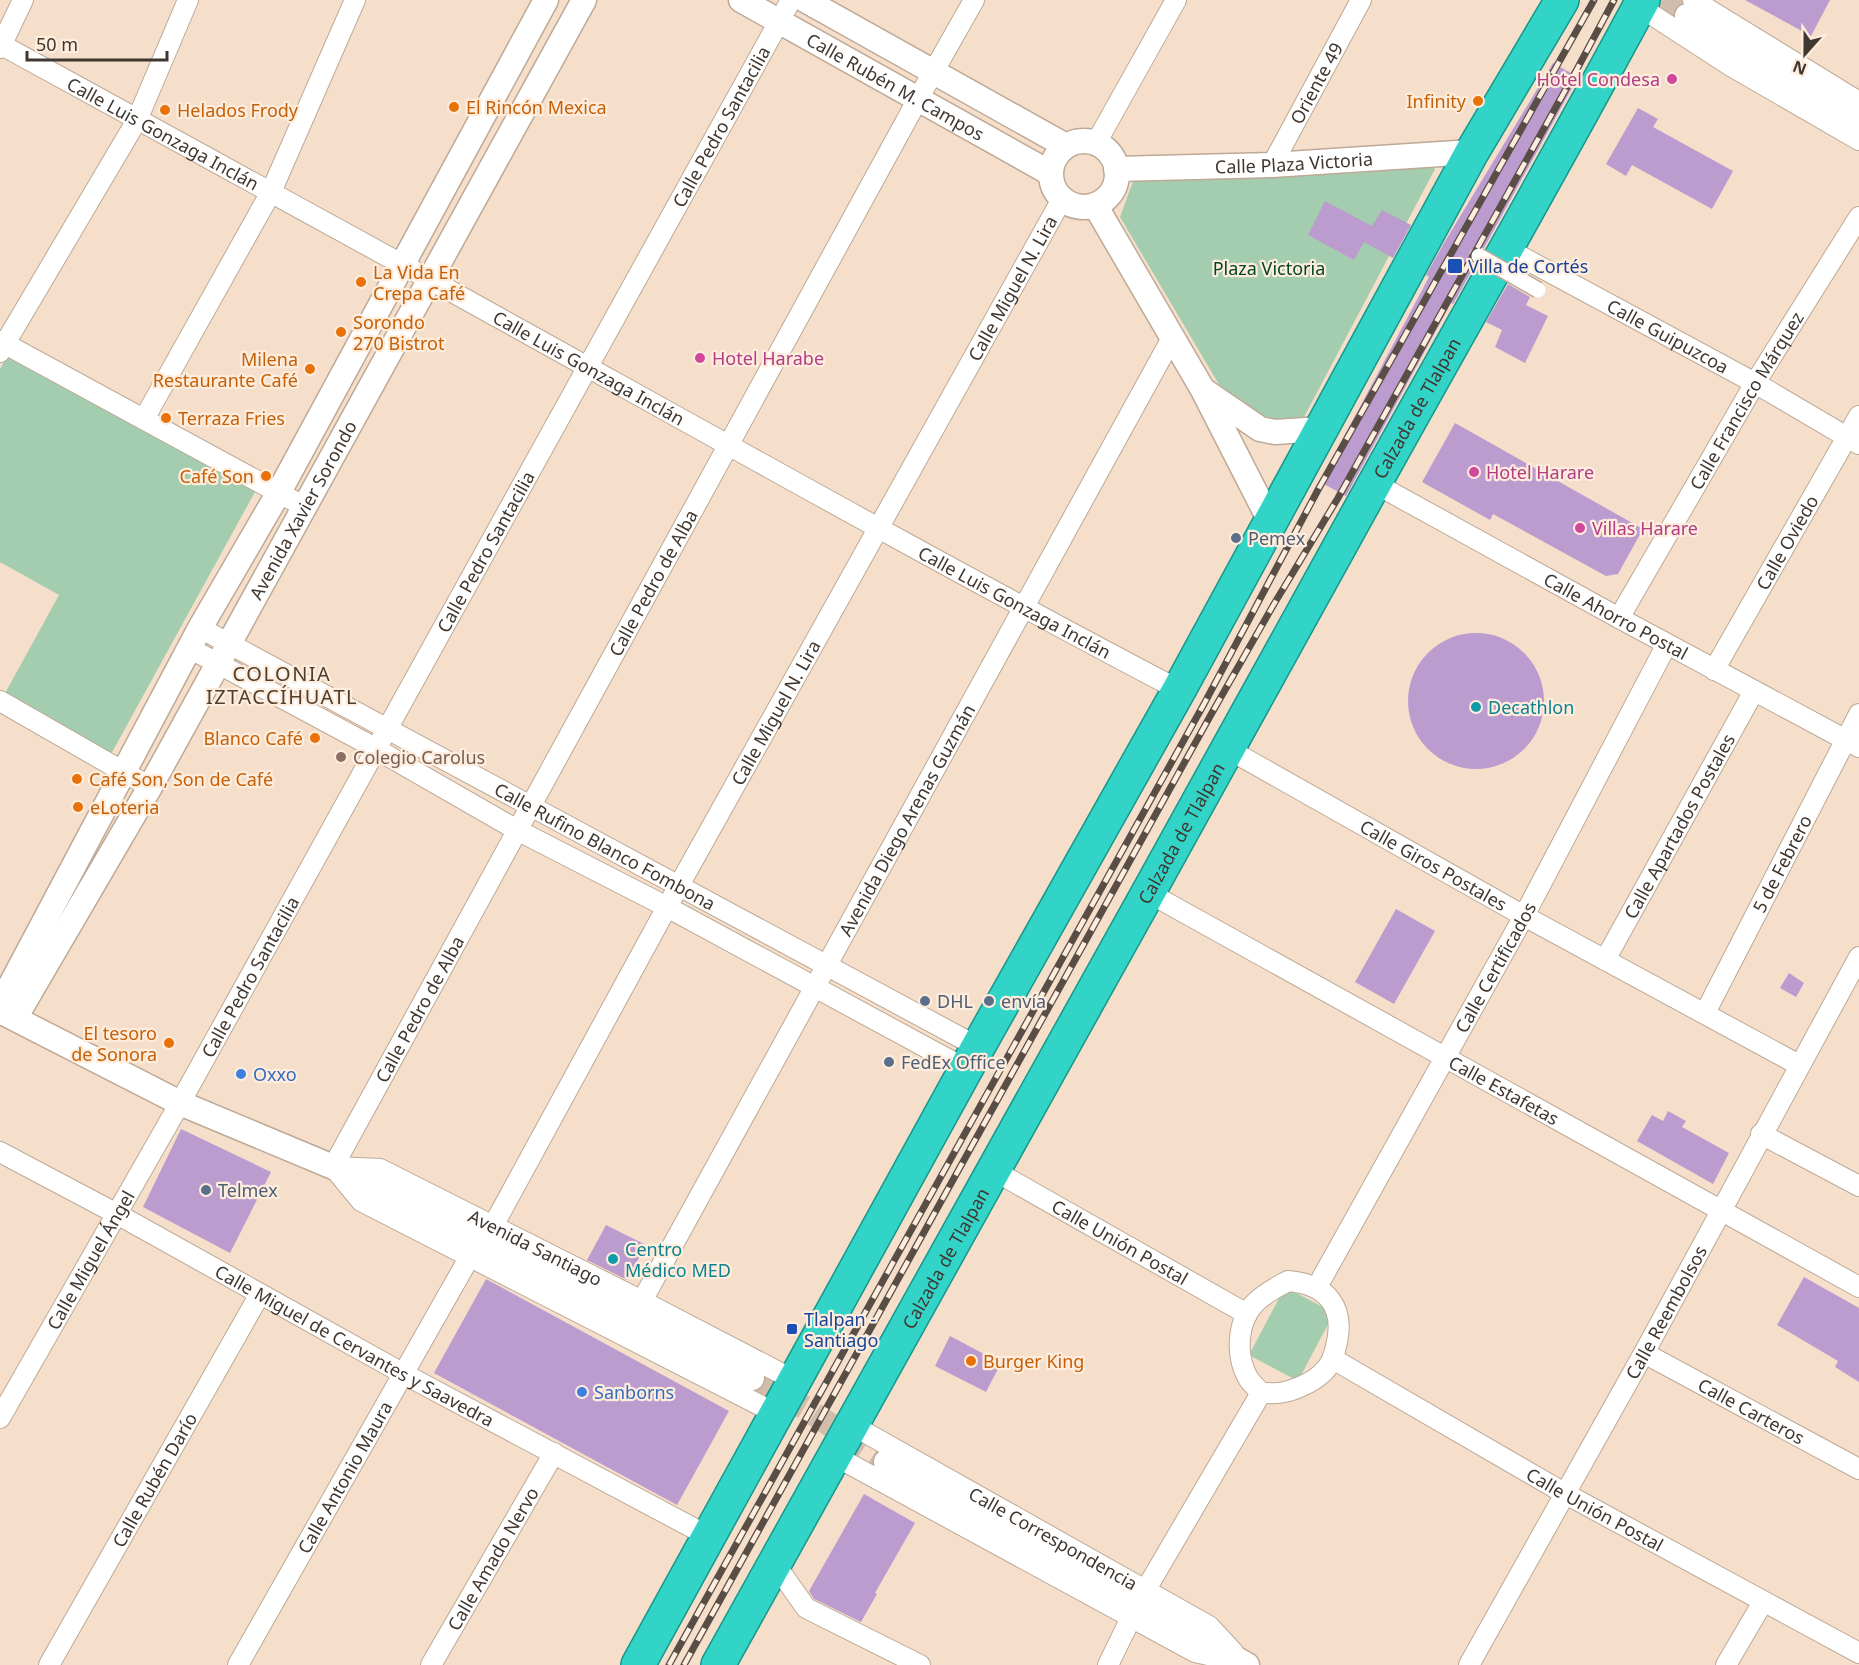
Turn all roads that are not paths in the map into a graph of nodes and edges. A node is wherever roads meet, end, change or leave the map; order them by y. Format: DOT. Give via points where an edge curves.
graph roads {
  1 [pos="22,0"];
  2 [pos="188,0"];
  3 [pos="355,0"];
  4 [pos="546,0"];
  5 [pos="584,0"];
  6 [pos="741,0"];
  7 [pos="791,0"];
  8 [pos="805,0"];
  9 [pos="974,0"];
  10 [pos="1176,0"];
  11 [pos="1361,0"];
  12 [pos="1562,0"];
  13 [pos="1641,3"];
  14 [pos="1690,8"];
  15 [pos="779,21"];
  16 [pos="0,46"];
  17 [pos="933,72"];
  18 [pos="918,99"];
  19 [pos="1859,102"];
  20 [pos="137,120"];
  21 [pos="1859,121"];
  22 [pos="1859,140"];
  23 [pos="1096,143"];
  24 [pos="1066,146"];
  25 [pos="1473,152"];
  26 [pos="1272,165"];
  27 [pos="1116,169"];
  28 [pos="1050,173"];
  29 [pos="270,192"];
  30 [pos="1062,199"];
  31 [pos="1095,205"];
  32 [pos="1859,217"];
  33 [pos="1493,253"];
  34 [pos="403,265"];
  35 [pos="430,280"];
  36 [pos="1538,290"];
  37 [pos="1172,338"];
  38 [pos="2,346"];
  39 [pos="586,368"];
  40 [pos="1755,383"];
  41 [pos="1203,390"];
  42 [pos="1859,416"];
  43 [pos="144,419"];
  44 [pos="1321,429"];
  45 [pos="1852,441"];
  46 [pos="727,446"];
  47 [pos="1374,483"];
  48 [pos="279,492"];
  49 [pos="305,507"];
  50 [pos="1271,523"];
  51 [pos="879,528"];
  52 [pos="1023,608"];
  53 [pos="1619,618"];
  54 [pos="194,638"];
  55 [pos="1667,644"];
  56 [pos="223,653"];
  57 [pos="1714,670"];
  58 [pos="1179,690"];
  59 [pos="1754,691"];
  60 [pos="0,701"];
  61 [pos="1859,714"];
  62 [pos="388,729"];
  63 [pos="1852,743"];
  64 [pos="1228,749"];
  65 [pos="377,750"];
  66 [pos="124,773"];
  67 [pos="150,787"];
  68 [pos="530,805"];
  69 [pos="517,830"];
  70 [pos="679,887"];
  71 [pos="1149,893"];
  72 [pos="667,907"];
  73 [pos="1524,916"];
  74 [pos="1859,957"];
  75 [pos="1605,960"];
  76 [pos="826,964"];
  77 [pos="813,987"];
  78 [pos="5,1011"];
  79 [pos="1705,1013"];
  80 [pos="972,1058"];
  81 [pos="1445,1058"];
  82 [pos="1799,1065"];
  83 [pos="180,1103"];
  84 [pos="1761,1134"];
  85 [pos="0,1152"];
  86 [pos="333,1167"];
  87 [pos="993,1170"];
  88 [pos="1859,1186"];
  89 [pos="1721,1210"];
  90 [pos="117,1214"];
  91 [pos="494,1226"];
  92 [pos="469,1258"];
  93 [pos="1317,1287"];
  94 [pos="1859,1287"];
  95 [pos="260,1294"];
  96 [pos="642,1300"];
  97 [pos="1247,1314"];
  98 [pos="1644,1353"];
  99 [pos="1334,1359"];
  100 [pos="404,1374"];
  101 [pos="752,1378"];
  102 [pos="794,1380"];
  103 [pos="1261,1393"];
  104 [pos="777,1414"];
  105 [pos="0,1418"];
  106 [pos="852,1425"];
  107 [pos="554,1453"];
  108 [pos="835,1456"];
  109 [pos="886,1462"];
  110 [pos="1859,1469"];
  111 [pos="1564,1493"];
  112 [pos="710,1538"];
  113 [pos="775,1564"];
  114 [pos="1146,1591"];
  115 [pos="1763,1602"];
  116 [pos="1131,1618"];
  117 [pos="1859,1653"];
  118 [pos="1245,1664"];
  119 [pos="49,1665"];
  120 [pos="238,1665"];
  121 [pos="431,1665"];
  122 [pos="638,1665"];
  123 [pos="718,1665"];
  124 [pos="920,1665"];
  125 [pos="1108,1665"];
  126 [pos="1469,1665"];
  127 [pos="1725,1665"];
  1 -- 16 [label="street"];
  2 -- 20 [label="street"];
  3 -- 29 [label="street"];
  4 -- 34 [label="street, Avenida Xavier Sorondo"];
  5 -- 35 [label="street, Avenida Xavier Sorondo"];
  6 -- 15 [label="street, Calle Rubén M. Campos"];
  7 -- 15 [label="street, Calle Pedro Santacilia"];
  8 -- 17 [label="street, Calle Rubén M. Campos"];
  9 -- 17 [label="street, Calle Pedro de Alba"];
  10 -- 23 [label="street"];
  11 -- 26 [label="street, Oriente 49"];
  12 -- 25 [label="highway"];
  13 -- 22 [label="street" via="1731,66"];
  13 -- 33 [label="highway, Calzada de Tlalpan"];
  14 -- 19 [label="street"];
  14 -- 21 [label="street"];
  15 -- 18 [label="street, Calle Rubén M. Campos"];
  15 -- 39 [label="street, Calle Pedro Santacilia"];
  16 -- 20 [label="street, Calle Luis Gonzaga Inclán"];
  17 -- 18 [label="street, Calle Pedro de Alba"];
  17 -- 24 [label="street, Calle Rubén M. Campos"];
  18 -- 28 [label="street, Calle Rubén M. Campos"];
  18 -- 46 [label="street, Calle Pedro de Alba"];
  20 -- 29 [label="street, Calle Luis Gonzaga Inclán"];
  20 -- 38 [label="street"];
  23 -- 24 [label="street" via="1080,141"];
  23 -- 27 [label="street" via="1110,154"];
  24 -- 28 [label="street" via="1052,163"];
  25 -- 26 [label="street, Calle Plaza Victoria"];
  25 -- 44 [label="highway"];
  26 -- 27 [label="street, Calle Plaza Victoria"];
  27 -- 31 [label="street" via="1112,191"];
  28 -- 30 [label="street" via="1053,188"];
  29 -- 34 [label="street, Calle Luis Gonzaga Inclán"];
  29 -- 43 [label="street"];
  30 -- 31 [label="street" via="1078,207"];
  30 -- 51 [label="street, Calle Miguel N. Lira"];
  31 -- 37 [label="street"];
  32 -- 40 [label="street, Calle Francisco Márquez"];
  33 -- 36 [label="street, bridge"];
  33 -- 40 [label="street, Calle Guipuzcoa"];
  33 -- 47 [label="highway, Calzada de Tlalpan"];
  34 -- 35 [label="street, Calle Luis Gonzaga Inclán"];
  34 -- 48 [label="street, Avenida Xavier Sorondo"];
  35 -- 39 [label="street, Calle Luis Gonzaga Inclán"];
  35 -- 49 [label="street, Avenida Xavier Sorondo"];
  37 -- 41 [label="street"];
  37 -- 52 [label="street, Avenida Diego Arenas Guzmán"];
  38 -- 43 [label="street"];
  39 -- 46 [label="street, Calle Luis Gonzaga Inclán"];
  39 -- 62 [label="street, Calle Pedro Santacilia"];
  40 -- 45 [label="street, Calle Guipuzcoa"];
  40 -- 53 [label="street, Calle Francisco Márquez"];
  41 -- 44 [label="street" via="1260,429"];
  41 -- 50 [label="street"];
  42 -- 45 [label="street, Calle Oviedo"];
  43 -- 48 [label="street"];
  44 -- 50 [label="highway"];
  45 -- 57 [label="street, Calle Oviedo"];
  46 -- 51 [label="street, Calle Luis Gonzaga Inclán"];
  46 -- 68 [label="street, Calle Pedro de Alba"];
  47 -- 53 [label="street, Calle Ahorro Postal"];
  47 -- 64 [label="highway, Calzada de Tlalpan"];
  48 -- 49 [label="street"];
  48 -- 54 [label="street, Avenida Xavier Sorondo"];
  49 -- 56 [label="street, Avenida Xavier Sorondo"];
  50 -- 58 [label="highway"];
  51 -- 52 [label="street, Calle Luis Gonzaga Inclán"];
  51 -- 70 [label="street, Calle Miguel N. Lira"];
  52 -- 58 [label="street, Calle Luis Gonzaga Inclán"];
  52 -- 76 [label="street, Avenida Diego Arenas Guzmán"];
  53 -- 55 [label="street, Calle Ahorro Postal"];
  54 -- 56 [label="street, Calle Rufino Blanco Fombona"];
  54 -- 66 [label="street, Avenida Xavier Sorondo"];
  55 -- 57 [label="street, Calle Ahorro Postal"];
  55 -- 73 [label="street, Calle Certificados"];
  56 -- 62 [label="street, Calle Rufino Blanco Fombona"];
  56 -- 65 [label="street, Calle Rufino Blanco Fombona"];
  56 -- 67 [label="street, Avenida Xavier Sorondo"];
  57 -- 59 [label="street, Calle Ahorro Postal"];
  58 -- 80 [label="highway"];
  59 -- 63 [label="street, Calle Ahorro Postal"];
  59 -- 75 [label="street, Calle Apartados Postales"];
  60 -- 66 [label="street"];
  61 -- 63 [label="street, 5 de Febrero"];
  62 -- 65 [label="street, Calle Pedro Santacilia"];
  62 -- 68 [label="street, Calle Rufino Blanco Fombona"];
  63 -- 79 [label="street, 5 de Febrero"];
  64 -- 71 [label="highway, Calzada de Tlalpan"];
  64 -- 73 [label="street, Calle Giros Postales"];
  65 -- 69 [label="street, Calle Rufino Blanco Fombona"];
  65 -- 83 [label="street, Calle Pedro Santacilia"];
  66 -- 67 [label="street"];
  66 -- 78 [label="street, Avenida Xavier Sorondo" via="16,972"];
  67 -- 78 [label="street, Avenida Xavier Sorondo"];
  68 -- 69 [label="street, Calle Pedro de Alba"];
  68 -- 70 [label="street, Calle Rufino Blanco Fombona"];
  69 -- 72 [label="street, Calle Rufino Blanco Fombona"];
  69 -- 86 [label="street, Calle Pedro de Alba"];
  70 -- 72 [label="street, Calle Miguel N. Lira"];
  70 -- 76 [label="street, Calle Rufino Blanco Fombona"];
  71 -- 81 [label="street, Calle Estafetas"];
  71 -- 87 [label="highway, Calzada de Tlalpan"];
  72 -- 77 [label="street, Calle Rufino Blanco Fombona"];
  72 -- 91 [label="street, Calle Miguel N. Lira"];
  73 -- 75 [label="street, Calle Giros Postales"];
  73 -- 81 [label="street, Calle Certificados"];
  74 -- 82 [label="street, Calle Reembolsos"];
  75 -- 79 [label="street, Calle Giros Postales"];
  76 -- 77 [label="street, Avenida Diego Arenas Guzmán"];
  76 -- 80 [label="street, Calle Rufino Blanco Fombona"];
  77 -- 80 [label="street, Calle Rufino Blanco Fombona"];
  77 -- 96 [label="street, Avenida Diego Arenas Guzmán"];
  78 -- 83 [label="street, Avenida Santiago"];
  79 -- 82 [label="street, Calle Giros Postales"];
  80 -- 102 [label="highway"];
  81 -- 89 [label="street, Calle Estafetas"];
  81 -- 93 [label="street, Calle Certificados"];
  82 -- 84 [label="street, Calle Reembolsos"];
  83 -- 86 [label="street, Avenida Santiago"];
  83 -- 90 [label="street, Calle Miguel Ángel"];
  84 -- 88 [label="street"];
  84 -- 89 [label="street, Calle Reembolsos"];
  85 -- 90 [label="street, Calle Miguel de Cervantes y Saavedra"];
  86 -- 91 [label="street, Avenida Santiago" via="380,1169"];
  86 -- 92 [label="street, Avenida Santiago" via="361,1201"];
  86 -- 101 [label="street, Avenida Santiago"];
  87 -- 97 [label="street, Calle Unión Postal"];
  87 -- 106 [label="highway, Calzada de Tlalpan"];
  89 -- 94 [label="street, Calle Estafetas"];
  89 -- 98 [label="street, Calle Reembolsos"];
  90 -- 95 [label="street, Calle Miguel de Cervantes y Saavedra"];
  90 -- 105 [label="street, Calle Miguel Ángel"];
  91 -- 96 [label="street, Avenida Santiago"];
  92 -- 100 [label="street, Calle Antonio Maura"];
  92 -- 104 [label="street, Avenida Santiago"];
  93 -- 97 [label="street" via="1288,1281 1262,1297"];
  93 -- 99 [label="street" via="1337,1311 1339,1335"];
  95 -- 100 [label="street, Calle Miguel de Cervantes y Saavedra"];
  95 -- 119 [label="street, Calle Rubén Darío"];
  96 -- 102 [label="street, Avenida Santiago"];
  97 -- 103 [label="street" via="1239,1336 1242,1357 1248,1378"];
  98 -- 110 [label="street, Calle Carteros"];
  98 -- 111 [label="street, Calle Reembolsos"];
  99 -- 103 [label="street" via="1322,1374 1306,1383 1284,1392"];
  99 -- 111 [label="street, Calle Unión Postal"];
  100 -- 107 [label="street, Calle Miguel de Cervantes y Saavedra"];
  100 -- 120 [label="street, Calle Antonio Maura"];
  102 -- 104 [label="highway"];
  103 -- 114 [label="street"];
  104 -- 112 [label="highway"];
  106 -- 108 [label="highway, Calzada de Tlalpan"];
  106 -- 114 [label="street, Calle Correspondencia"];
  107 -- 112 [label="street, Calle Miguel de Cervantes y Saavedra"];
  107 -- 121 [label="street, Calle Amado Nervo"];
  108 -- 113 [label="highway, Calzada de Tlalpan"];
  108 -- 116 [label="street, Calle Correspondencia"];
  109 -- 118 [label="street, Calle Correspondencia"];
  111 -- 115 [label="street, Calle Unión Postal"];
  111 -- 126 [label="street, Calle Reembolsos"];
  112 -- 122 [label="highway"];
  113 -- 123 [label="highway, Calzada de Tlalpan"];
  113 -- 124 [label="street" via="806,1608"];
  114 -- 118 [label="street, Calle Correspondencia" via="1209,1626"];
  115 -- 117 [label="street, Calle Unión Postal"];
  115 -- 127 [label="street"];
  116 -- 118 [label="street, Calle Correspondencia" via="1195,1652"];
  116 -- 125 [label="street"];
}
